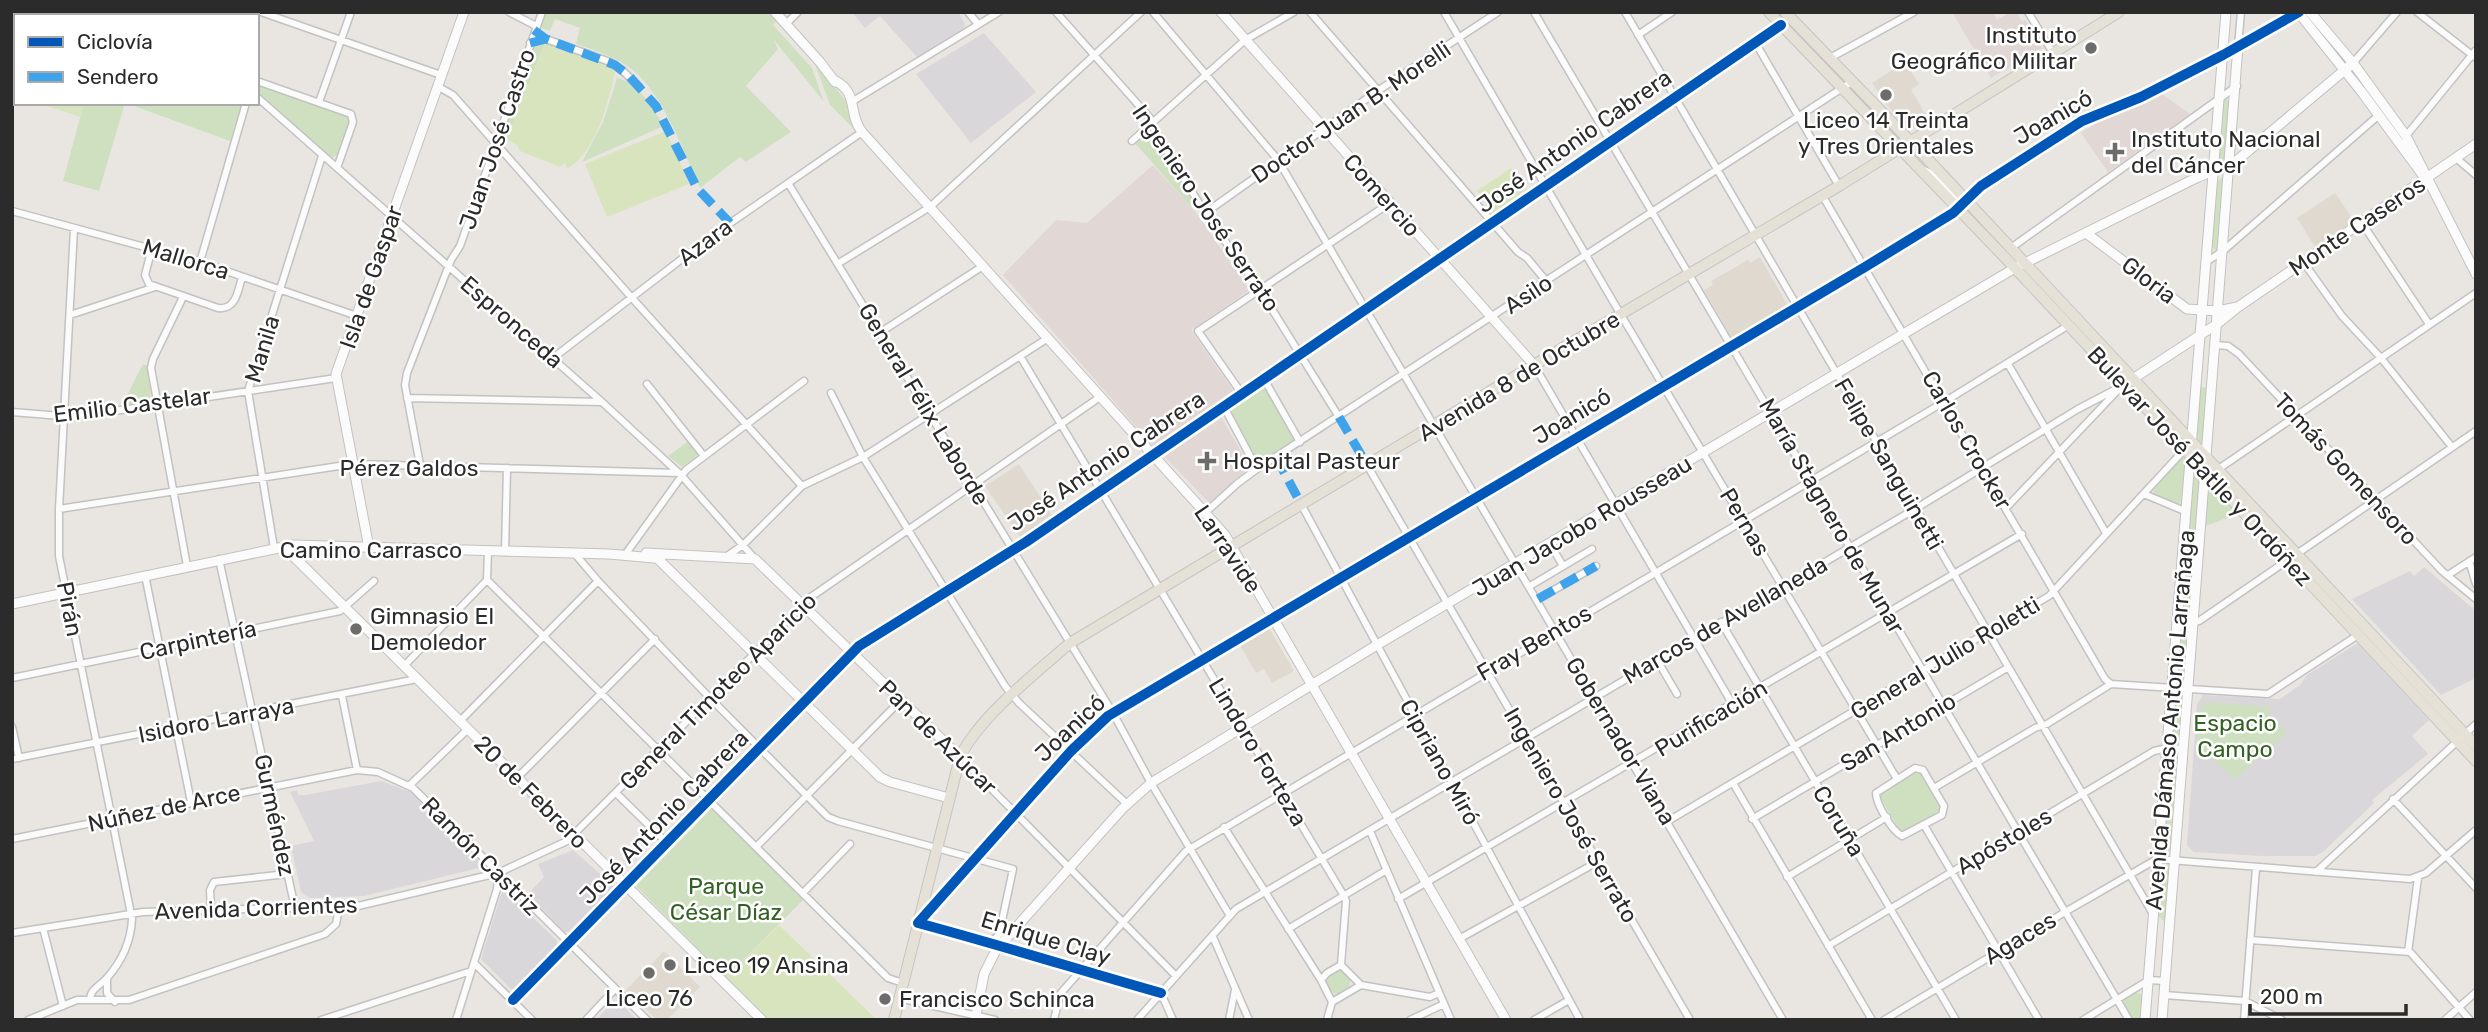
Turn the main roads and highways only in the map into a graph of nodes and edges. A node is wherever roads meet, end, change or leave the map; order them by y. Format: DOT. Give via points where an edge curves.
graph roads {
  1 [pos="1769,12"];
  2 [pos="1785,12"];
  3 [pos="2119,12"];
  4 [pos="1781,24"];
  5 [pos="1828,56"];
  6 [pos="1911,142"];
  7 [pos="1901,148"];
  8 [pos="1962,204"];
  9 [pos="2020,266"];
  10 [pos="2128,381"];
  11 [pos="2189,449"];
  12 [pos="2211,471"];
  13 [pos="2292,557"];
  14 [pos="2461,737"];
  15 [pos="2476,746"];
  16 [pos="2476,761"];
  17 [pos="894,1020"];
  1 -- 4 [label="main road, Bulevar José Batlle y Ordóñez"];
  2 -- 5 [label="main road, Bulevar José Batlle y Ordóñez"];
  3 -- 6 [label="main road, Avenida 8 de Octubre"];
  4 -- 5 [label="main road" via="1789,24"];
  4 -- 7 [label="main road, Bulevar José Batlle y Ordóñez"];
  5 -- 6 [label="main road, Bulevar José Batlle y Ordóñez"];
  6 -- 7 [label="main road, Avenida 8 de Octubre"];
  6 -- 8 [label="main road, Bulevar José Batlle y Ordóñez"];
  7 -- 8 [label="main road, Bulevar José Batlle y Ordóñez"];
  7 -- 17 [label="main road, Avenida 8 de Octubre" via="1070,643 1011,695 960,757"];
  8 -- 9 [label="main road, Bulevar José Batlle y Ordóñez"];
  8 -- 9 [label="main road, Bulevar José Batlle y Ordóñez" via="2011,248"];
  9 -- 10 [label="main road, Bulevar José Batlle y Ordóñez" via="2092,351"];
  9 -- 10 [label="main road, Bulevar José Batlle y Ordóñez" via="2055,301 2064,304"];
  10 -- 11 [label="main road, Bulevar José Batlle y Ordóñez"];
  11 -- 12 [label="main road, Bulevar José Batlle y Ordóñez"];
  11 -- 12 [label="main road, Bulevar José Batlle y Ordóñez" via="2207,459"];
  12 -- 13 [label="main road, Bulevar José Batlle y Ordóñez"];
  13 -- 14 [label="main road, Bulevar José Batlle y Ordóñez"];
  13 -- 14 [label="main road, Bulevar José Batlle y Ordóñez" via="2358,635"];
  14 -- 15 [label="main road, Bulevar José Batlle y Ordóñez"];
  14 -- 16 [label="main road, Bulevar José Batlle y Ordóñez"];
}
